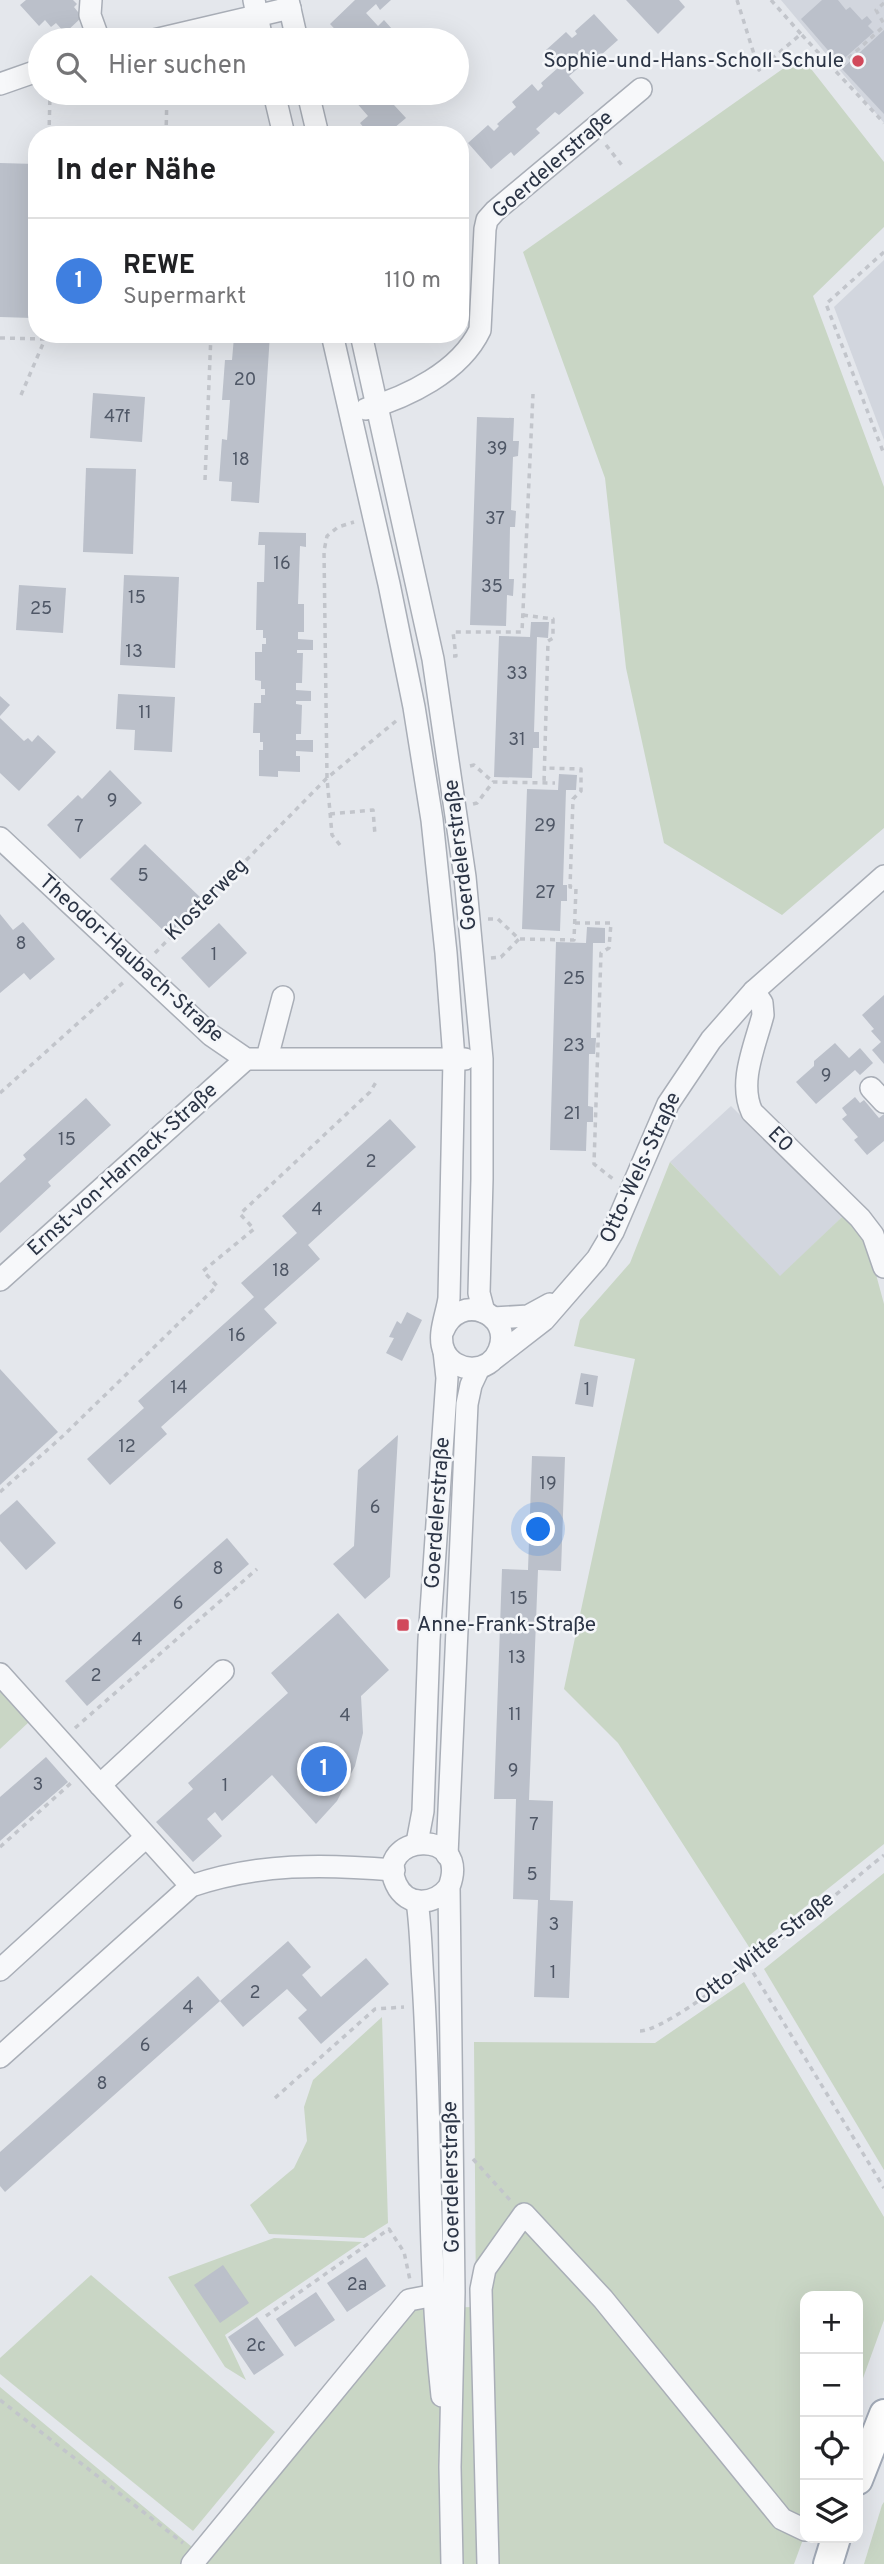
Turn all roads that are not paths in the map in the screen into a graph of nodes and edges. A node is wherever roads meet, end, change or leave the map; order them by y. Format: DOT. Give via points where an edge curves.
graph roads {
  1 [pos="91,0"];
  2 [pos="289,4"];
  3 [pos="255,7"];
  4 [pos="95,28"];
  5 [pos="191,28"];
  6 [pos="259,28"];
  7 [pos="294,28"];
  8 [pos="28,75"];
  9 [pos="0,84"];
  10 [pos="641,89"];
  11 [pos="277,105"];
  12 [pos="311,105"];
  13 [pos="282,126"];
  14 [pos="315,126"];
  15 [pos="334,343"];
  16 [pos="363,343"];
  17 [pos="377,406"];
  18 [pos="350,413"];
  19 [pos="0,838"];
  20 [pos="884,876"];
  21 [pos="754,991"];
  22 [pos="283,997"];
  23 [pos="257,1058"];
  24 [pos="453,1059"];
  25 [pos="482,1059"];
  26 [pos="884,1267"];
  27 [pos="0,1280"];
  28 [pos="577,1284"];
  29 [pos="488,1315"];
  30 [pos="443,1341"];
  31 [pos="487,1363"];
  32 [pos="223,1671"];
  33 [pos="0,1674"];
  34 [pos="93,1778"];
  35 [pos="146,1838"];
  36 [pos="417,1843"];
  37 [pos="447,1855"];
  38 [pos="394,1870"];
  39 [pos="191,1886"];
  40 [pos="449,1887"];
  41 [pos="417,1901"];
  42 [pos="0,1970"];
  43 [pos="0,2057"];
  44 [pos="481,2289"];
  45 [pos="454,2292"];
  46 [pos="433,2295"];
  47 [pos="884,2414"];
  48 [pos="450,2467"];
  49 [pos="863,2467"];
  50 [pos="800,2528"];
  51 [pos="200,2561"];
  52 [pos="452,2564"];
  53 [pos="488,2564"];
  1 -- 4 [label="street"];
  2 -- 3 [label="street"];
  2 -- 7 [label="street"];
  3 -- 5 [label="street"];
  3 -- 6 [label="street"];
  8 -- 9 [label="street"];
  10 -- 17 [label="street, Goerdelerstraße" via="487,220 480,331 475,340 438,375"];
  11 -- 13 [label="street"];
  12 -- 14 [label="street"];
  15 -- 18 [label="street, Goerdelerstraße"];
  16 -- 17 [label="street, Goerdelerstraße"];
  17 -- 18 [label="street, Goerdelerstraße"];
  17 -- 25 [label="street, Goerdelerstraße" via="433,660 455,807"];
  18 -- 24 [label="street, Goerdelerstraße" via="414,707 432,820"];
  19 -- 23 [label="street, Theodor-Haubach-Straße" via="211,1035"];
  20 -- 21 [label="street, Otto-Wels-Straße"];
  21 -- 26 [label="street, E0" via="762,1003 762,1015 746,1100 752,1112 860,1218 873,1236"];
  21 -- 28 [label="street, Otto-Wels-Straße" via="674,1094 613,1232"];
  22 -- 23 [label="street"];
  23 -- 24 [label="street"];
  23 -- 27 [label="street, Ernst-von-Harnack-Straße"];
  24 -- 25 [label="street"];
  24 -- 30 [label="street, Goerdelerstraße" via="449,1298"];
  25 -- 29 [label="street, Goerdelerstraße" via="479,1293"];
  28 -- 29 [label="street, Otto-Wels-Straße" via="528,1316"];
  28 -- 31 [label="street, Otto-Wels-Straße" via="544,1320"];
  29 -- 30 [label="street" via="462,1310 450,1318"];
  29 -- 31 [label="street, Goerdelerstraße" via="501,1333 501,1342"];
  30 -- 31 [label="street" via="450,1360 458,1366 469,1369"];
  30 -- 36 [label="street, Goerdelerstraße" via="447,1378 423,1811"];
  31 -- 37 [label="street, Goerdelerstraße" via="471,1385 467,1404"];
  32 -- 34 [label="street"];
  33 -- 34 [label="street"];
  34 -- 35 [label="street"];
  35 -- 39 [label="street"];
  35 -- 42 [label="street"];
  36 -- 37 [label="street" via="434,1844"];
  36 -- 38 [label="street" via="401,1853"];
  37 -- 40 [label="street, Goerdelerstraße" via="453,1871"];
  38 -- 39 [label="street" via="295,1866 225,1875"];
  38 -- 41 [label="street" via="402,1894"];
  39 -- 43 [label="street"];
  40 -- 41 [label="street" via="436,1899"];
  40 -- 45 [label="street, Goerdelerstraße"];
  41 -- 46 [label="street, Goerdelerstraße" via="425,2002"];
  44 -- 45 [label="street"];
  44 -- 50 [label="street" via="485,2269 524,2214 603,2299 782,2519"];
  44 -- 53 [label="street"];
  45 -- 46 [label="street"];
  45 -- 48 [label="street, Goerdelerstraße"];
  46 -- 48 [label="street, Goerdelerstraße"];
  46 -- 51 [label="street" via="409,2300"];
  47 -- 49 [label="main road"];
  48 -- 52 [label="street, Goerdelerstraße"];
}
